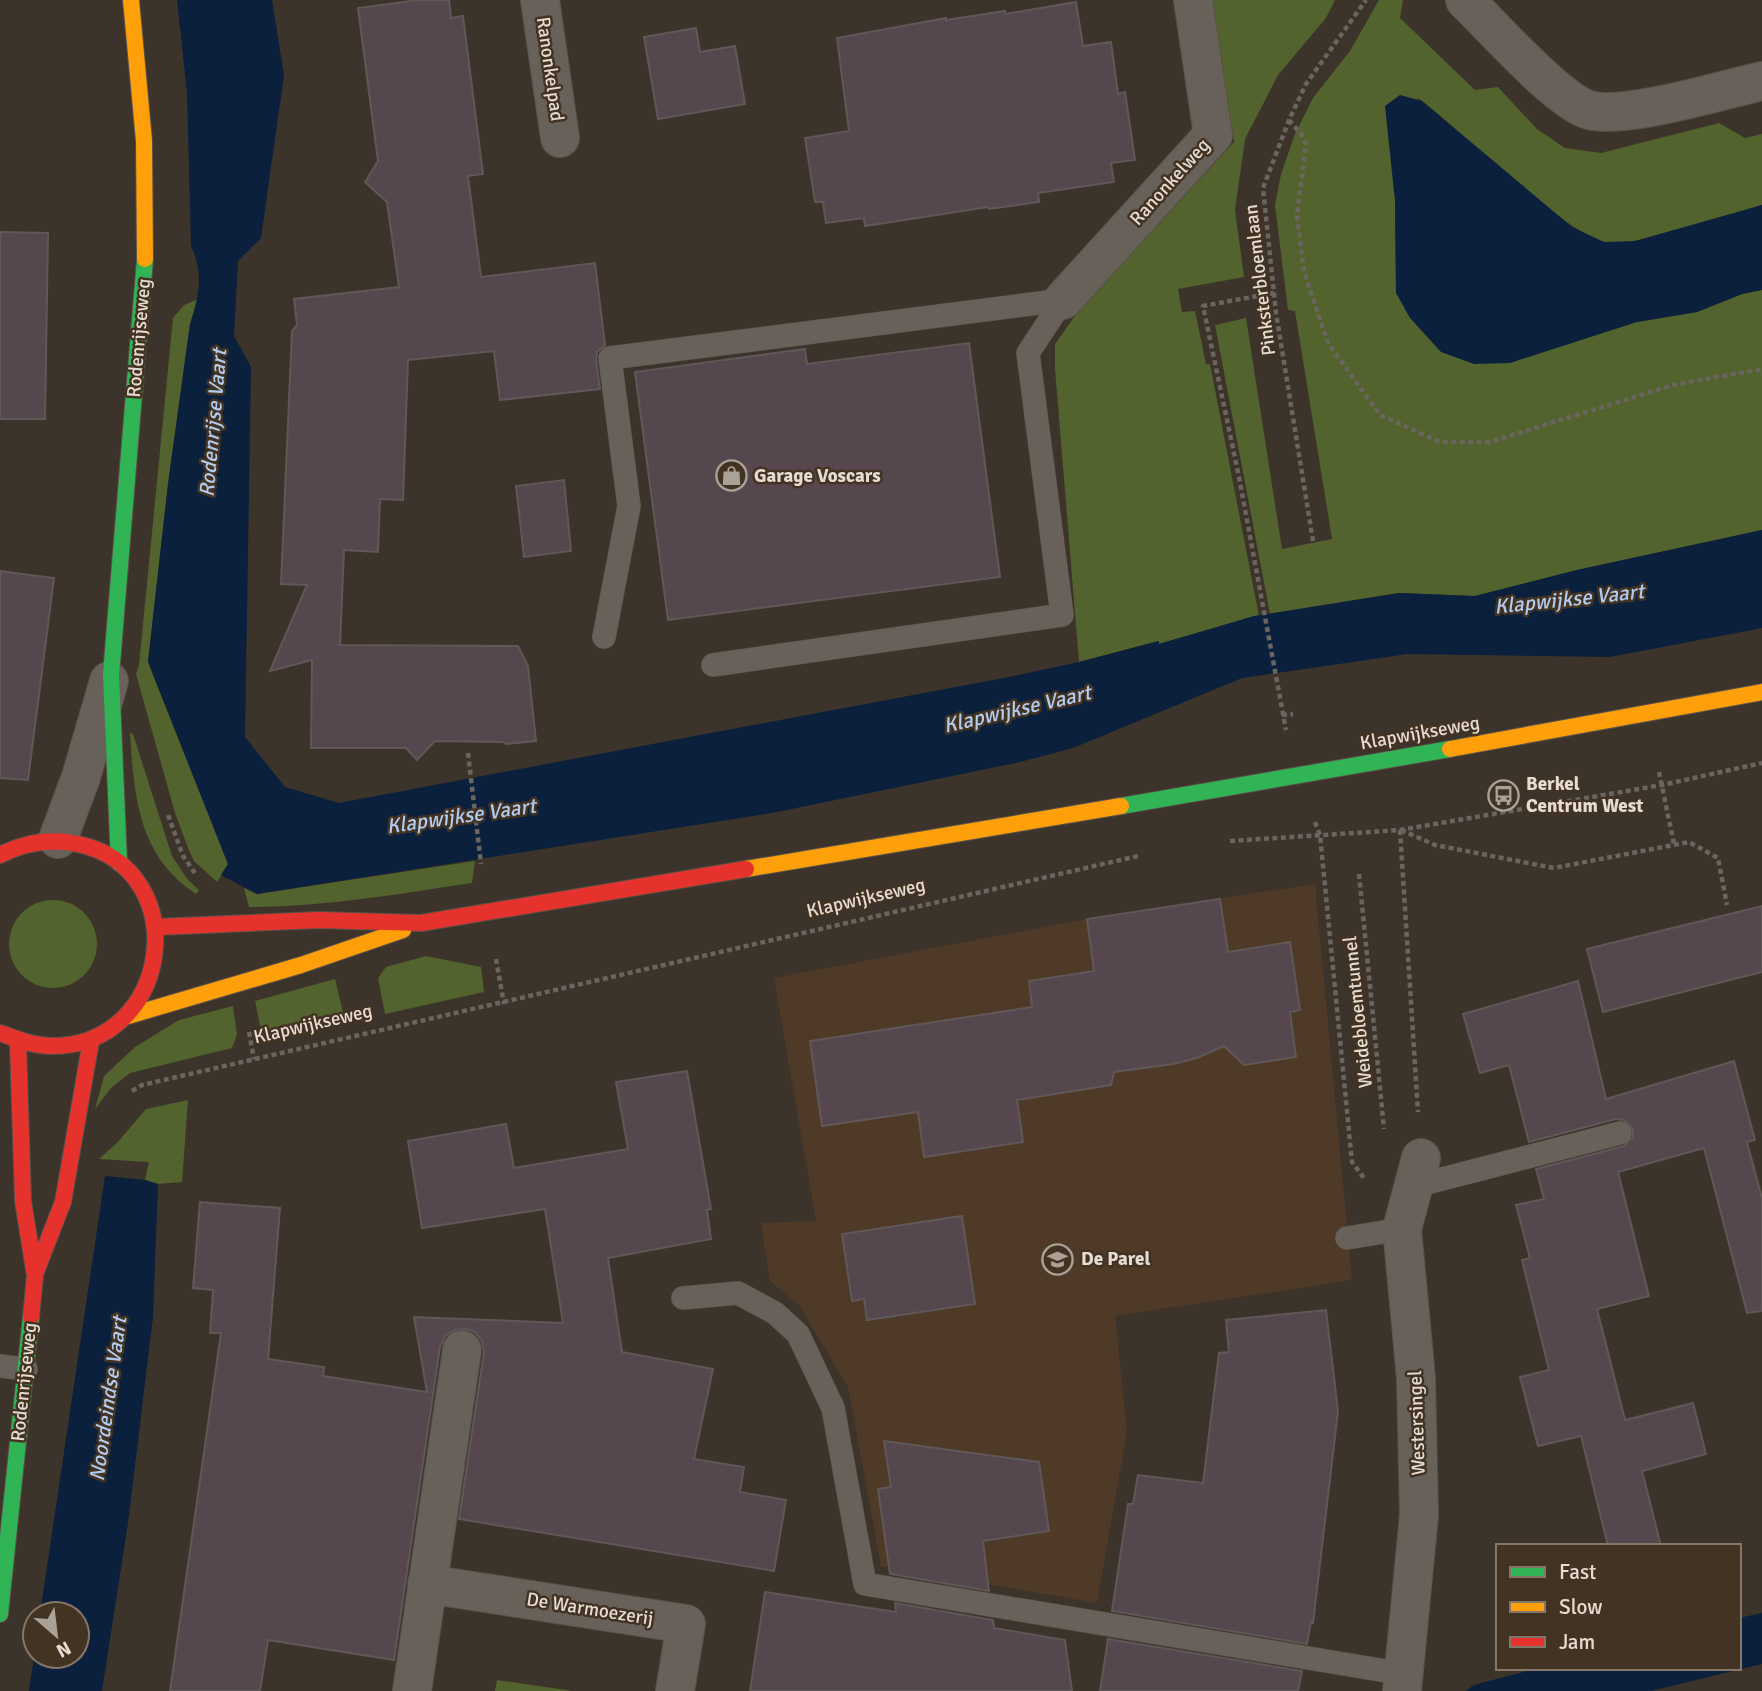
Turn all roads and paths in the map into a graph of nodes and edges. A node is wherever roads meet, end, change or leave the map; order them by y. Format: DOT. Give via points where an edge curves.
graph roads {
  1 [pos="131,0"];
  2 [pos="540,0"];
  3 [pos="1193,0"];
  4 [pos="1366,0"];
  5 [pos="1465,0"];
  6 [pos="1762,81"];
  7 [pos="1289,120"];
  8 [pos="560,138"];
  9 [pos="1274,293"];
  10 [pos="1063,300"];
  11 [pos="1762,369"];
  12 [pos="1313,541"];
  13 [pos="604,637"];
  14 [pos="713,665"];
  15 [pos="111,675"];
  16 [pos="1761,696"];
  17 [pos="1293,714"];
  18 [pos="1282,715"];
  19 [pos="468,753"];
  20 [pos="1762,762"];
  21 [pos="1659,772"];
  22 [pos="1299,776"];
  23 [pos="1662,785"];
  24 [pos="165,806"];
  25 [pos="1400,830"];
  26 [pos="1320,835"];
  27 [pos="58,839"];
  28 [pos="1219,842"];
  29 [pos="1674,844"];
  30 [pos="0,855"];
  31 [pos="1139,856"];
  32 [pos="480,862"];
  33 [pos="119,863"];
  34 [pos="1359,874"];
  35 [pos="1727,905"];
  36 [pos="421,923"];
  37 [pos="230,924"];
  38 [pos="156,927"];
  39 [pos="241,985"];
  40 [pos="128,1016"];
  41 [pos="0,1033"];
  42 [pos="91,1041"];
  43 [pos="18,1042"];
  44 [pos="254,1059"];
  45 [pos="75,1129"];
  46 [pos="1620,1133"];
  47 [pos="1384,1134"];
  48 [pos="1418,1172"];
  49 [pos="1402,1229"];
  50 [pos="1347,1238"];
  51 [pos="35,1276"];
  52 [pos="683,1298"];
  53 [pos="461,1350"];
  54 [pos="0,1366"];
  55 [pos="26,1369"];
  56 [pos="427,1584"];
  57 [pos="0,1614"];
  58 [pos="1403,1682"];
  59 [pos="412,1691"];
  60 [pos="675,1691"];
  1 -- 15 [label="main road, Rodenrijseweg" via="144,141 145,277"];
  2 -- 8 [label="street, Ranonkelpad"];
  3 -- 10 [label="street, Ranonkelweg" via="1213,135"];
  4 -- 7 [label="path, Pinksterbloemlaan" via="1306,84"];
  5 -- 6 [label="street" via="1560,93 1587,109 1610,113 1638,109"];
  7 -- 9 [label="path, Pinksterbloemlaan" via="1263,188"];
  7 -- 11 [label="path" via="1306,144 1297,216 1304,272 1328,343 1380,415 1440,442 1490,442 1672,385"];
  9 -- 12 [label="path, Pinksterbloemlaan"];
  9 -- 18 [label="path" via="1203,306"];
  10 -- 13 [label="lane" via="610,358 629,506"];
  10 -- 14 [label="lane" via="1028,353 1062,615"];
  15 -- 27 [label="street, Rodenrijseweg"];
  15 -- 33 [label="main road, Rodenrijseweg"];
  16 -- 22 [label="main road, Klapwijkseweg"];
  17 -- 18 [label="path"];
  18 -- 22 [label="path"];
  19 -- 32 [label="path"];
  20 -- 23 [label="path"];
  21 -- 23 [label="path"];
  22 -- 26 [label="path"];
  22 -- 36 [label="main road, Klapwijkseweg"];
  23 -- 25 [label="path"];
  23 -- 29 [label="path"];
  24 -- 37 [label="path" via="183,856 200,881 226,898"];
  25 -- 26 [label="path"];
  25 -- 29 [label="path" via="1435,845 1554,868"];
  25 -- 48 [label="path"];
  26 -- 28 [label="path"];
  26 -- 49 [label="path" via="1352,1162"];
  27 -- 30 [label="main road" via="31,842"];
  27 -- 33 [label="main road" via="90,847"];
  29 -- 35 [label="path" via="1689,842 1718,858"];
  31 -- 44 [label="path, Klapwijkseweg"];
  33 -- 38 [label="main road" via="140,886"];
  34 -- 47 [label="path, Weidebloemtunnel"];
  36 -- 37 [label="main road, Klapwijkseweg" via="319,920"];
  36 -- 39 [label="main road, Klapwijkseweg"];
  37 -- 38 [label="main road, Klapwijkseweg"];
  38 -- 40 [label="main road" via="153,971"];
  39 -- 40 [label="main road, Klapwijkseweg"];
  39 -- 44 [label="path"];
  40 -- 42 [label="main road"];
  41 -- 43 [label="main road"];
  42 -- 43 [label="main road" via="47,1047"];
  42 -- 45 [label="main road, Rodenrijseweg"];
  43 -- 51 [label="main road, Rodenrijseweg" via="23,1200"];
  44 -- 45 [label="path, Klapwijkseweg" via="142,1085 127,1094 101,1123 88,1130"];
  45 -- 51 [label="main road, Rodenrijseweg" via="63,1202"];
  46 -- 48 [label="lane"];
  48 -- 49 [label="street, Westersingel"];
  49 -- 50 [label="lane"];
  49 -- 58 [label="street, Westersingel" via="1416,1378 1419,1515"];
  51 -- 55 [label="main road, Rodenrijseweg"];
  52 -- 58 [label="lane" via="737,1293 775,1313 798,1334 833,1408 865,1584"];
  53 -- 56 [label="street"];
  54 -- 55 [label="lane"];
  55 -- 57 [label="main road, Rodenrijseweg"];
  56 -- 59 [label="street"];
  56 -- 60 [label="street, De Warmoezerij" via="686,1624"];
}
